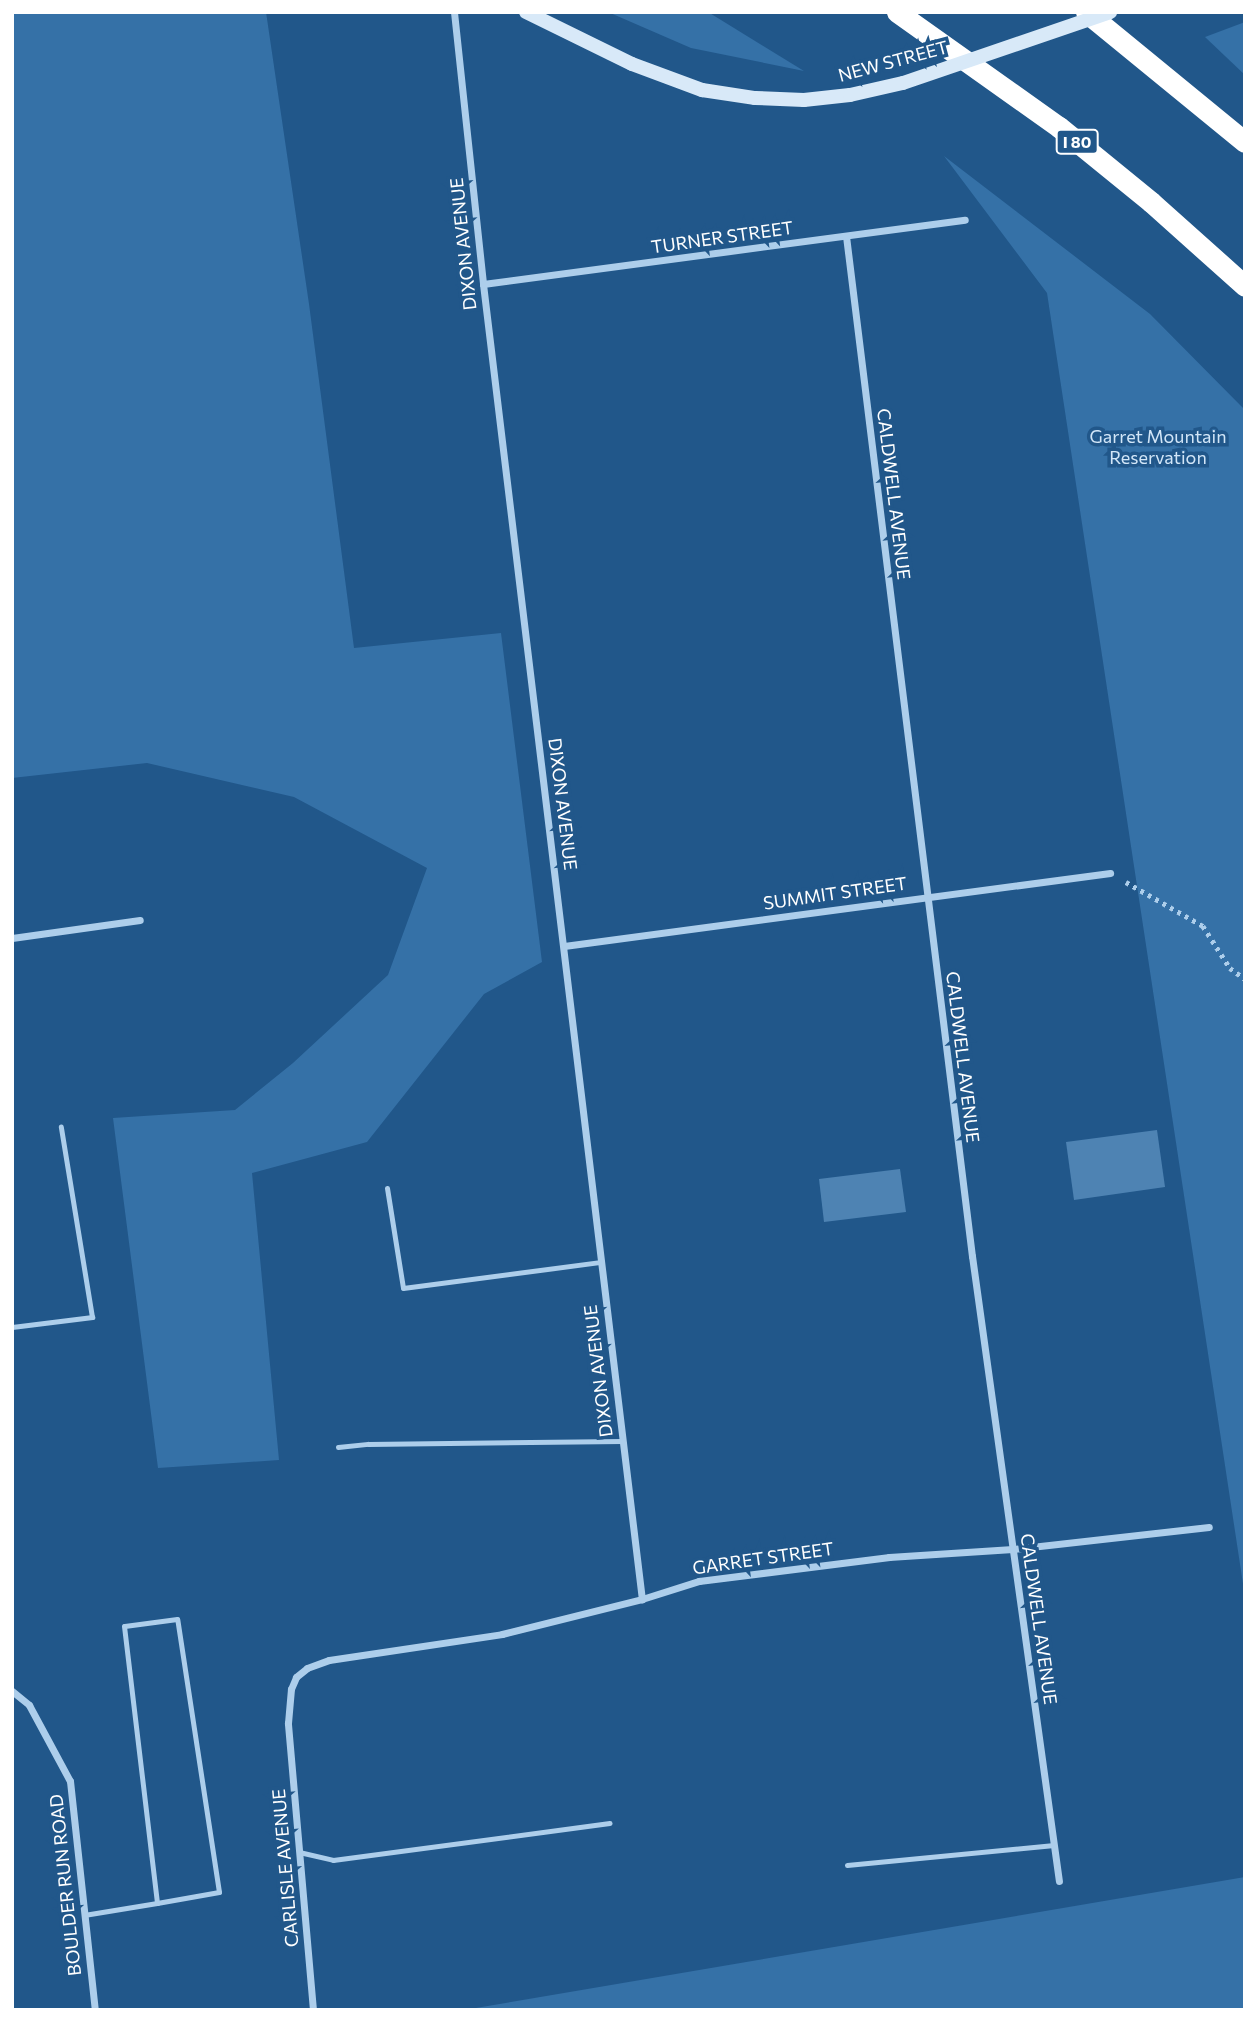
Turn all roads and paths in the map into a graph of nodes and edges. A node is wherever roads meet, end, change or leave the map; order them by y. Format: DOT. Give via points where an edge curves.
graph roads {
  1 [pos="454,12"];
  2 [pos="526,12"];
  3 [pos="897,12"];
  4 [pos="1086,12"];
  5 [pos="1110,12"];
  6 [pos="1245,142"];
  7 [pos="965,220"];
  8 [pos="846,236"];
  9 [pos="483,284"];
  10 [pos="1245,286"];
  11 [pos="1110,873"];
  12 [pos="928,897"];
  13 [pos="140,920"];
  14 [pos="12,938"];
  15 [pos="565,946"];
  16 [pos="1245,979"];
  17 [pos="61,1127"];
  18 [pos="387,1188"];
  19 [pos="601,1262"];
  20 [pos="12,1327"];
  21 [pos="622,1441"];
  22 [pos="338,1447"];
  23 [pos="1209,1527"];
  24 [pos="1013,1549"];
  25 [pos="642,1599"];
  26 [pos="12,1691"];
  27 [pos="288,1723"];
  28 [pos="610,1823"];
  29 [pos="1054,1845"];
  30 [pos="299,1852"];
  31 [pos="847,1865"];
  32 [pos="1059,1881"];
  33 [pos="157,1903"];
  34 [pos="84,1915"];
  35 [pos="95,2010"];
  36 [pos="313,2010"];
  1 -- 9 [label="street, DIXON AVENUE"];
  2 -- 5 [label="street, NEW STREET, bridge" via="632,64 702,90 804,100 903,83"];
  3 -- 10 [label="highway, I 80" via="1059,127"];
  4 -- 6 [label="highway"];
  7 -- 8 [label="street, TURNER STREET"];
  8 -- 9 [label="street, TURNER STREET"];
  8 -- 12 [label="street, CALDWELL AVENUE"];
  9 -- 15 [label="street, DIXON AVENUE"];
  11 -- 12 [label="street, SUMMIT STREET"];
  11 -- 16 [label="path" via="1203,926 1230,968"];
  12 -- 15 [label="street, SUMMIT STREET"];
  12 -- 24 [label="street, CALDWELL AVENUE"];
  13 -- 14 [label="street"];
  15 -- 19 [label="street, DIXON AVENUE"];
  17 -- 20 [label="lane" via="92,1317"];
  18 -- 19 [label="lane" via="402,1289"];
  19 -- 21 [label="street, DIXON AVENUE"];
  21 -- 22 [label="lane"];
  21 -- 25 [label="street, DIXON AVENUE"];
  23 -- 24 [label="street, GARRET STREET"];
  24 -- 25 [label="street, GARRET STREET" via="889,1557 699,1581"];
  24 -- 29 [label="street, CALDWELL AVENUE"];
  25 -- 27 [label="street, GARRET STREET" via="502,1634 329,1660 296,1677"];
  26 -- 34 [label="street, BOULDER RUN ROAD" via="29,1705 70,1782"];
  27 -- 30 [label="street, CARLISLE AVENUE"];
  28 -- 30 [label="lane" via="333,1860"];
  29 -- 31 [label="lane"];
  29 -- 32 [label="street, CALDWELL AVENUE"];
  30 -- 36 [label="street, CARLISLE AVENUE"];
  33 -- 33 [label="lane" via="219,1892 177,1619 124,1626"];
  33 -- 34 [label="lane"];
  34 -- 35 [label="street, BOULDER RUN ROAD"];
}
